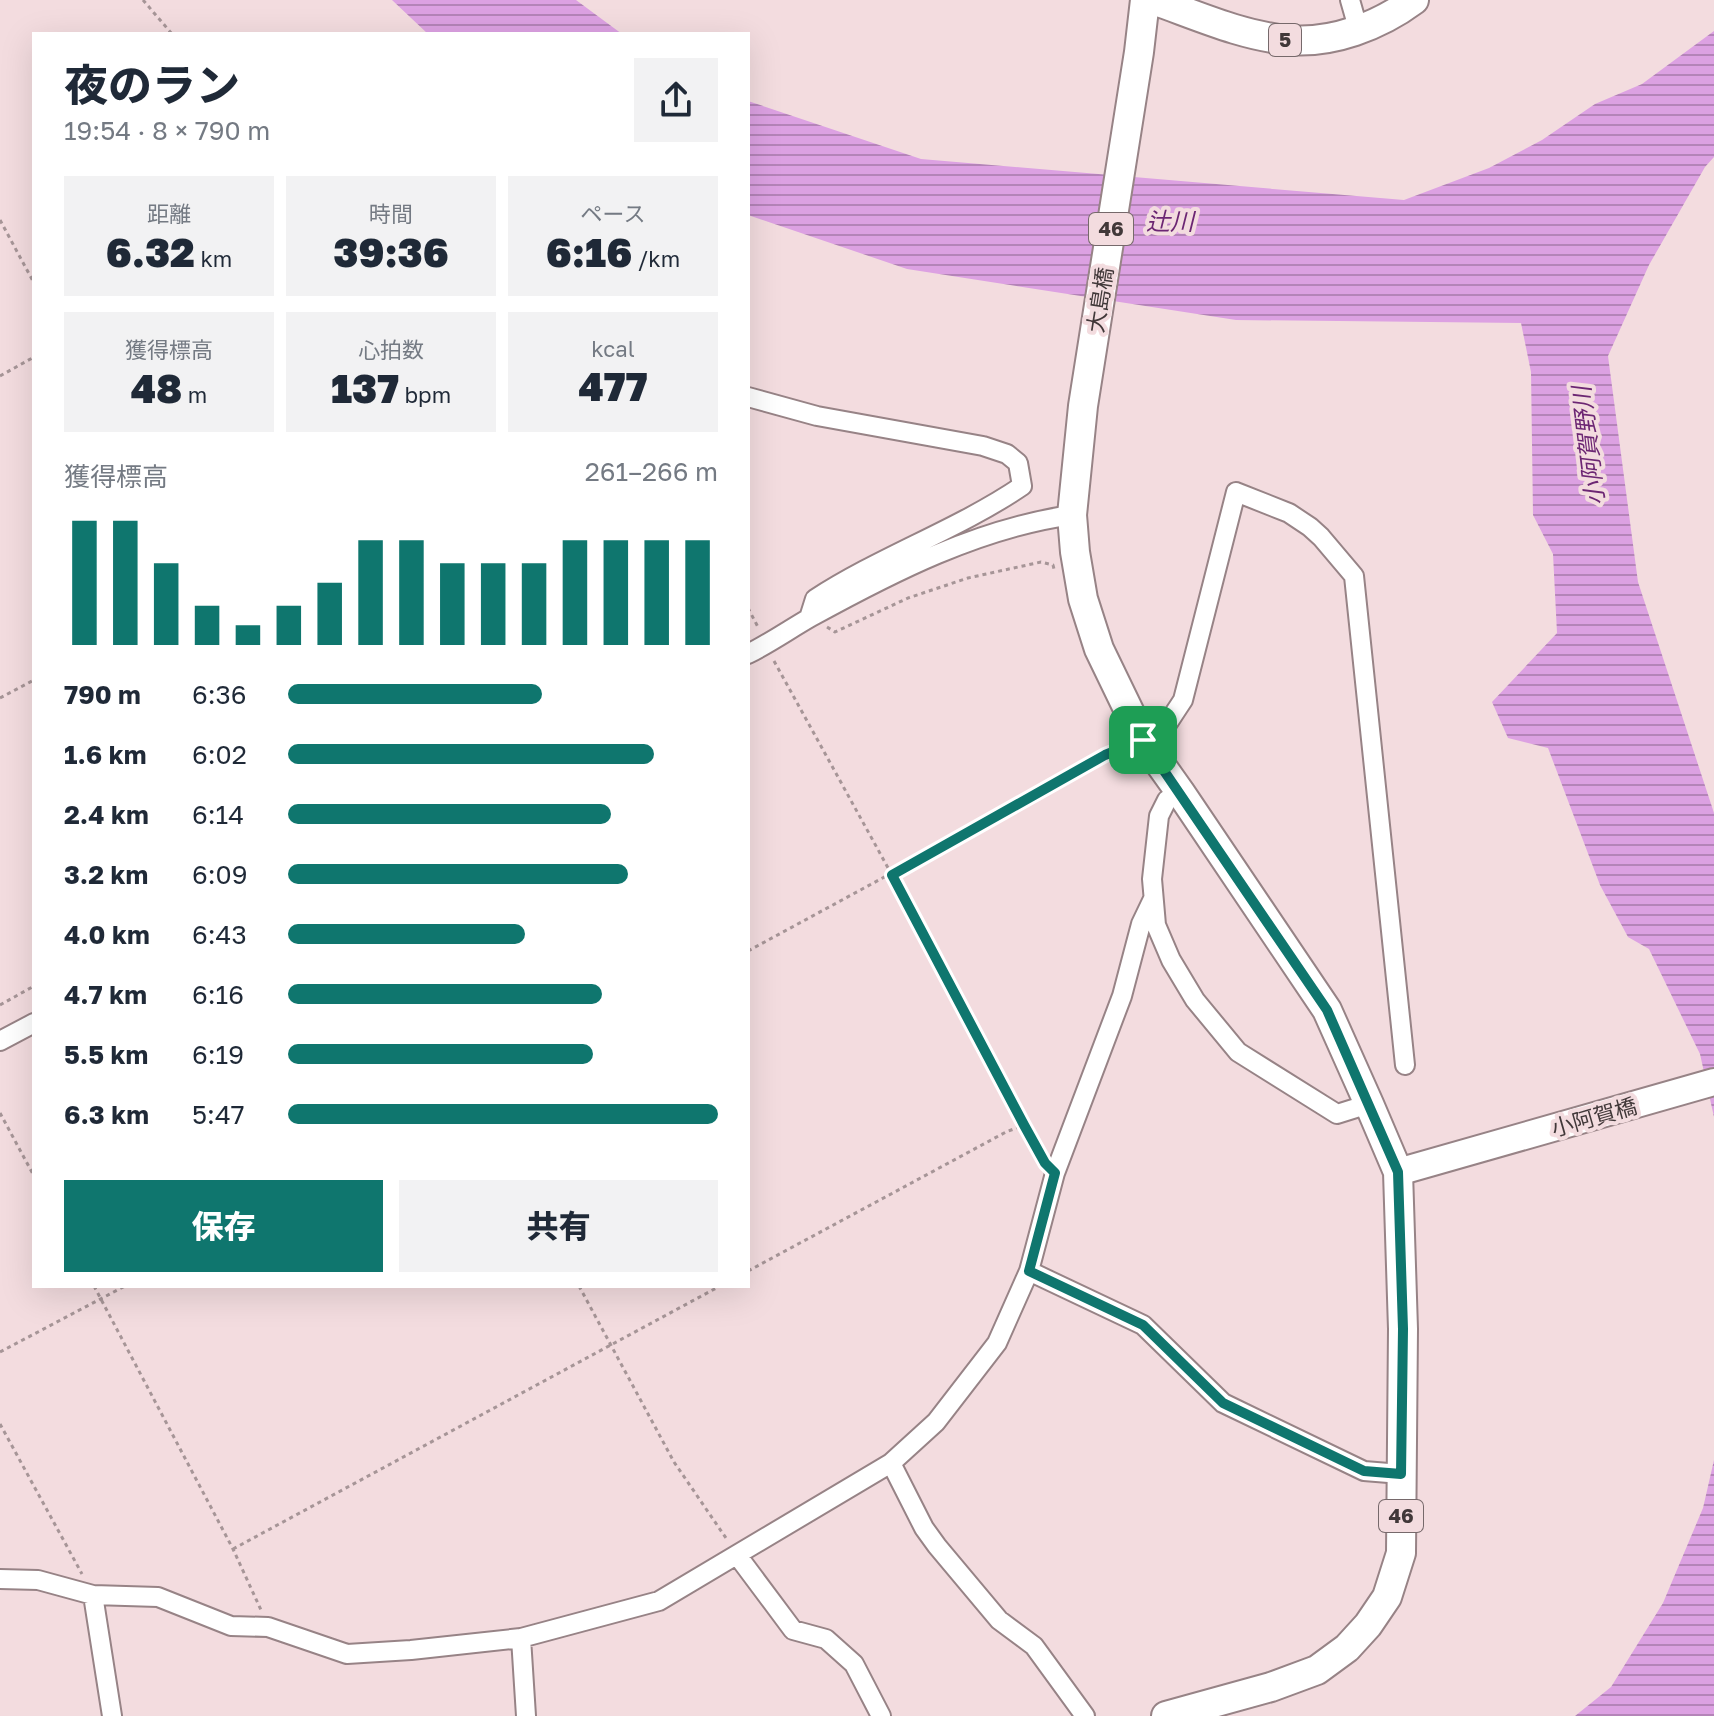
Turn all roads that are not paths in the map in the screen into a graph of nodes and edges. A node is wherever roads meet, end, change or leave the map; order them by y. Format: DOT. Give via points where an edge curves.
graph roads {
  1 [pos="1145,0"];
  2 [pos="1153,0"];
  3 [pos="1350,0"];
  4 [pos="1386,0"];
  5 [pos="1414,0"];
  6 [pos="1362,24"];
  7 [pos="750,398"];
  8 [pos="1072,515"];
  9 [pos="809,618"];
  10 [pos="750,653"];
  11 [pos="1143,740"];
  12 [pos="1180,792"];
  13 [pos="1153,899"];
  14 [pos="32,1024"];
  15 [pos="0,1041"];
  16 [pos="1405,1065"];
  17 [pos="1714,1082"];
  18 [pos="1369,1104"];
  19 [pos="1398,1172"];
  20 [pos="1029,1271"];
  21 [pos="891,1463"];
  22 [pos="1401,1474"];
  23 [pos="737,1555"];
  24 [pos="0,1579"];
  25 [pos="93,1595"];
  26 [pos="521,1638"];
  27 [pos="112,1716"];
  28 [pos="526,1716"];
  29 [pos="881,1716"];
  30 [pos="1085,1716"];
  31 [pos="1166,1716"];
  1 -- 8 [label="main road, 大島橋 / 46" via="1083,406"];
  2 -- 6 [label="main road, 5" via="1230,27 1291,40 1337,35"];
  3 -- 6 [label="street"];
  4 -- 6 [label="street"];
  5 -- 6 [label="main road, 5" via="1396,13"];
  7 -- 9 [label="street" via="817,416 983,446 1018,463 1022,486 845,580 815,599"];
  8 -- 9 [label="street" via="997,532 920,561"];
  8 -- 11 [label="main road, 46" via="1083,599 1099,649"];
  9 -- 10 [label="street"];
  11 -- 12 [label="main road, 46"];
  11 -- 16 [label="street" via="1160,735 1183,700 1236,492 1310,527 1354,576"];
  12 -- 13 [label="street" via="1167,800 1159,816"];
  12 -- 18 [label="main road, 46" via="1327,1010"];
  13 -- 18 [label="street" via="1156,925 1171,960 1195,1000 1238,1052 1337,1114"];
  13 -- 20 [label="street" via="1055,1173"];
  14 -- 15 [label="street"];
  17 -- 19 [label="street, 小阿賀橋"];
  18 -- 19 [label="main road, 46"];
  19 -- 22 [label="main road, 46"];
  20 -- 21 [label="street" via="997,1343 936,1422"];
  20 -- 22 [label="street" via="1143,1325 1223,1403 1364,1471"];
  21 -- 23 [label="street"];
  21 -- 30 [label="street" via="937,1546 999,1620 1034,1646"];
  22 -- 31 [label="main road, 46" via="1401,1553 1387,1597 1347,1648 1317,1670"];
  23 -- 26 [label="street" via="659,1601"];
  23 -- 29 [label="street" via="793,1630 826,1639 854,1664"];
  24 -- 25 [label="street" via="38,1580"];
  25 -- 26 [label="street" via="158,1597 231,1626 268,1627 347,1654"];
  25 -- 27 [label="street"];
  26 -- 28 [label="street"];
}
